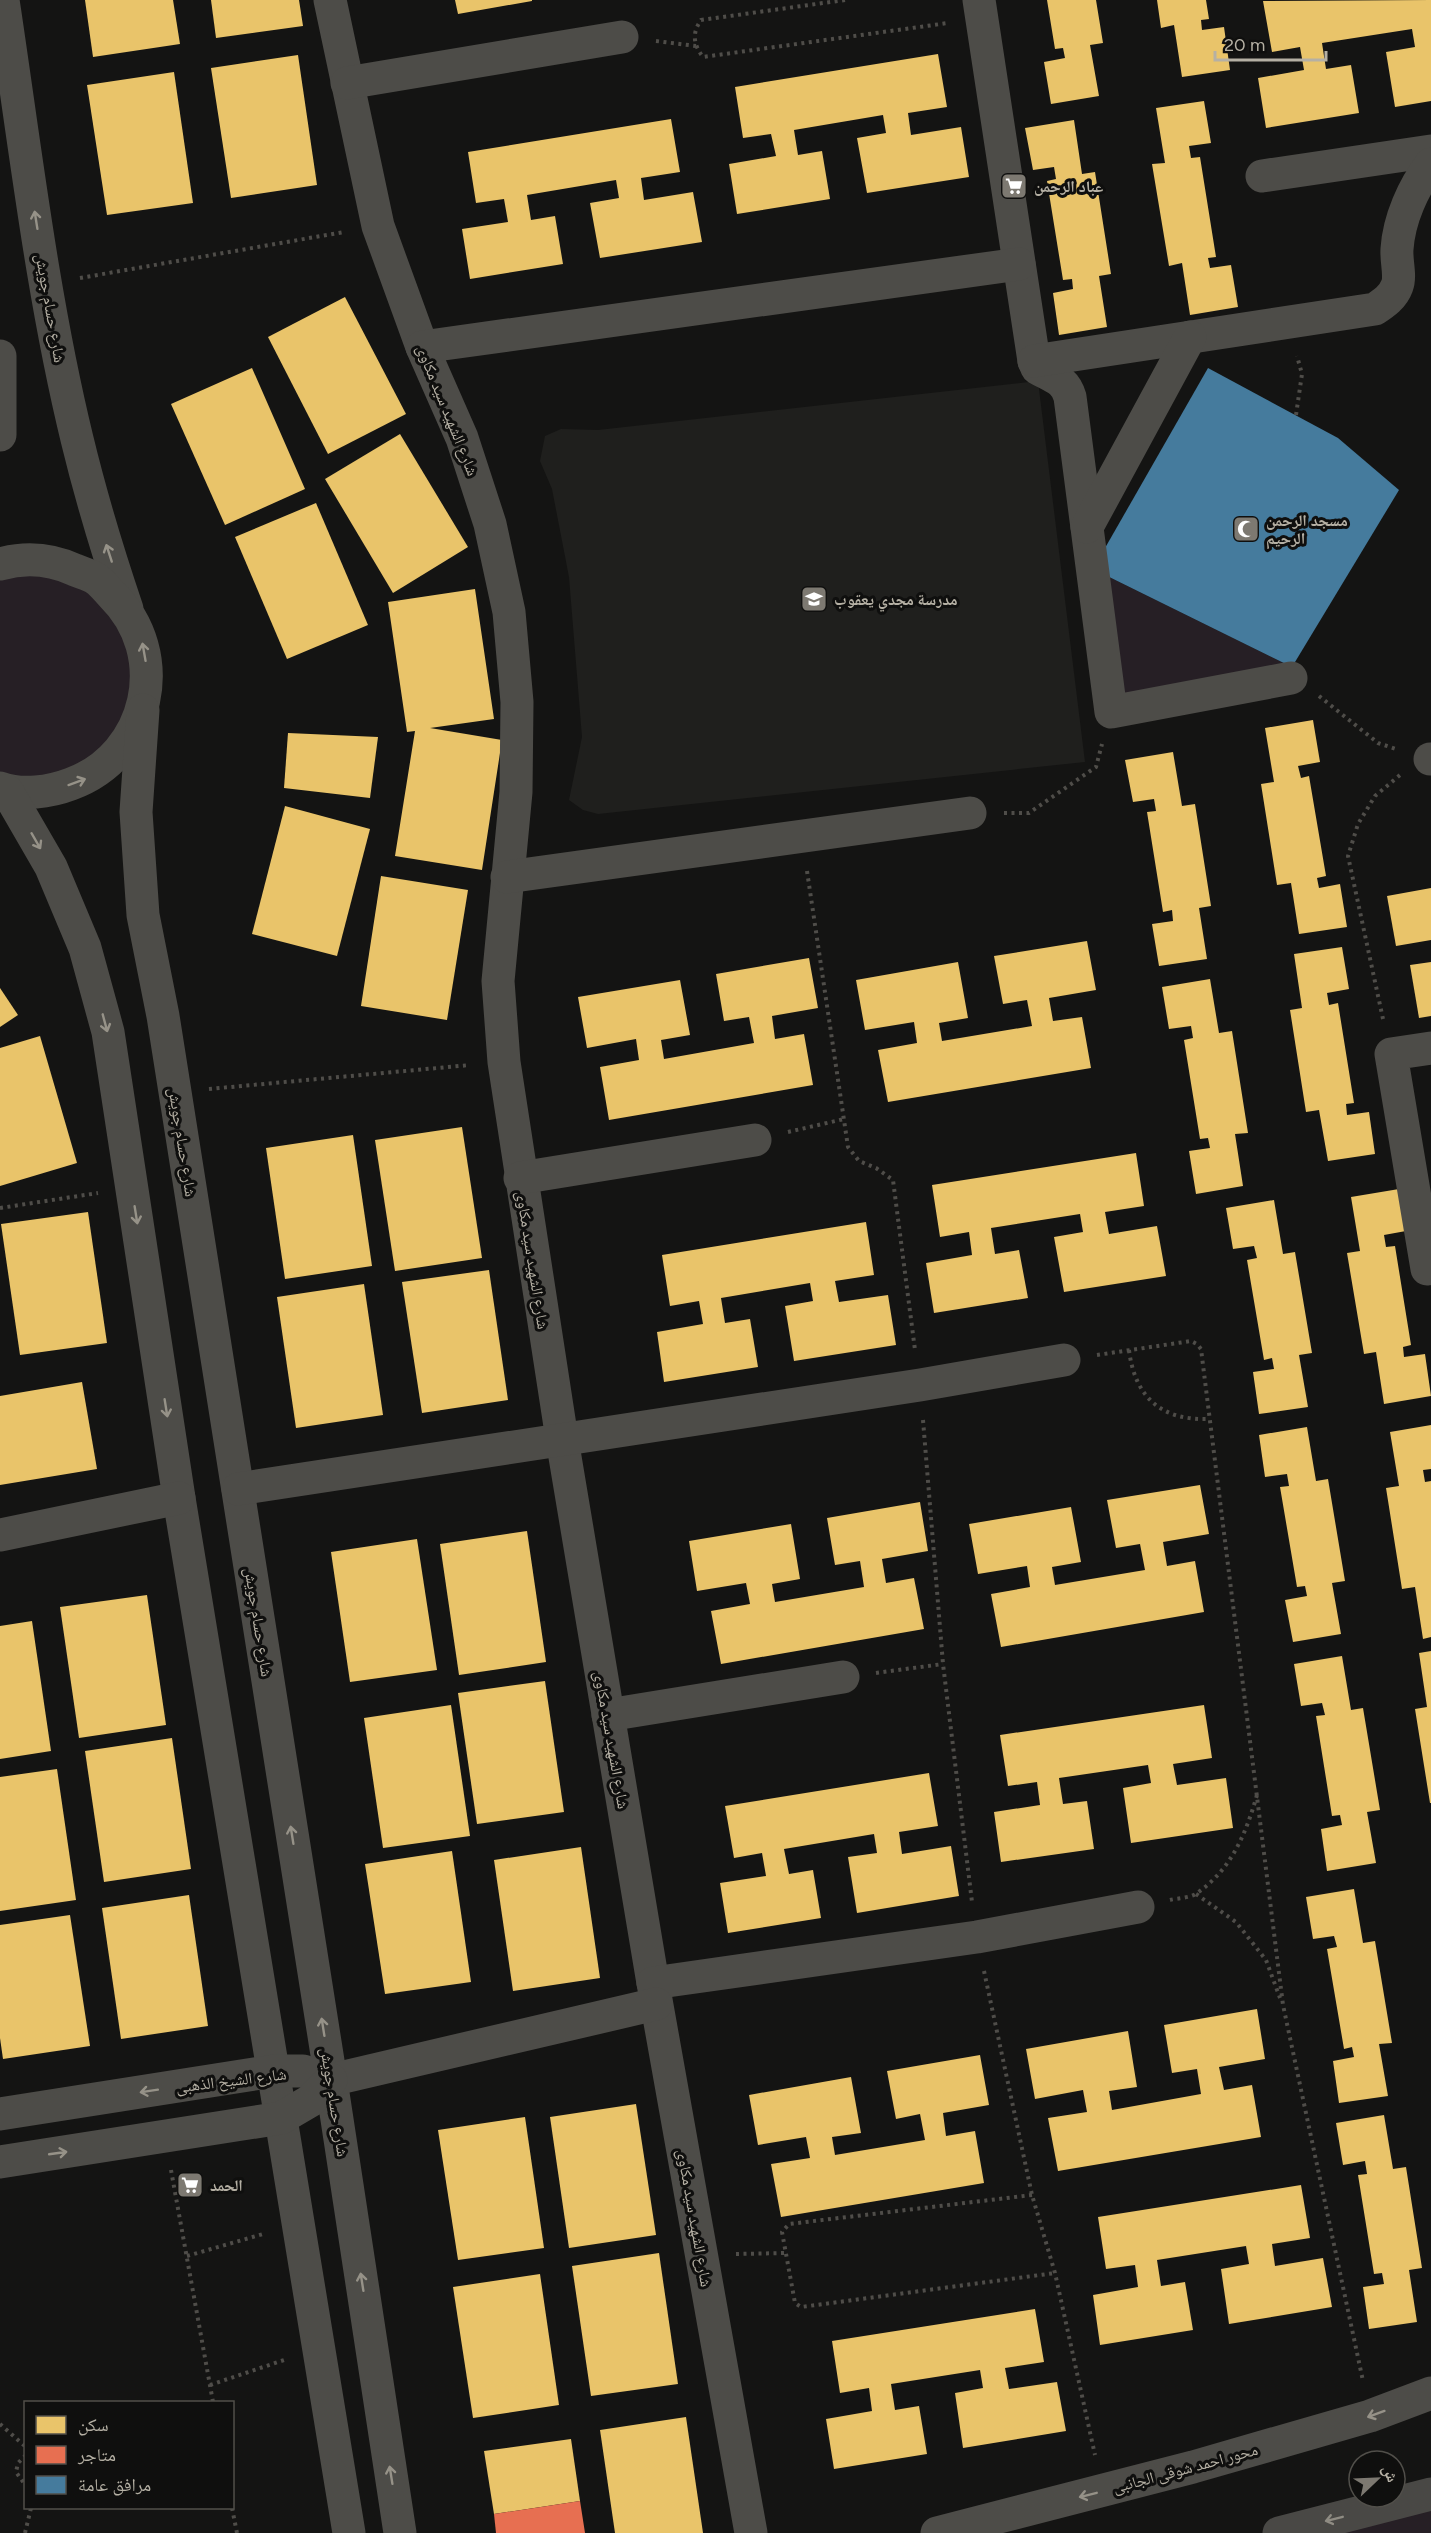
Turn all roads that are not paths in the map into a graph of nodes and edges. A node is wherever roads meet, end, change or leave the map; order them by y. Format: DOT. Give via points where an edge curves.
graph roads {
  1 [pos="3,0"];
  2 [pos="330,0"];
  3 [pos="980,9"];
  4 [pos="622,37"];
  5 [pos="347,83"];
  6 [pos="1431,151"];
  7 [pos="1431,164"];
  8 [pos="1262,176"];
  9 [pos="1019,264"];
  10 [pos="1190,337"];
  11 [pos="422,347"];
  12 [pos="0,356"];
  13 [pos="1034,360"];
  14 [pos="0,435"];
  15 [pos="1087,527"];
  16 [pos="0,564"];
  17 [pos="127,609"];
  18 [pos="1291,678"];
  19 [pos="143,710"];
  20 [pos="4,789"];
  21 [pos="970,813"];
  22 [pos="507,877"];
  23 [pos="1431,1048"];
  24 [pos="756,1140"];
  25 [pos="520,1178"];
  26 [pos="1427,1269"];
  27 [pos="1064,1360"];
  28 [pos="562,1439"];
  29 [pos="238,1489"];
  30 [pos="179,1498"];
  31 [pos="0,1534"];
  32 [pos="843,1677"];
  33 [pos="608,1715"];
  34 [pos="1138,1907"];
  35 [pos="655,1993"];
  36 [pos="274,2072"];
  37 [pos="331,2080"];
  38 [pos="0,2114"];
  39 [pos="281,2118"];
  40 [pos="0,2162"];
  41 [pos="1431,2393"];
  42 [pos="1431,2494"];
  43 [pos="349,2533"];
  44 [pos="400,2533"];
  45 [pos="751,2533"];
  46 [pos="937,2533"];
  47 [pos="1279,2533"];
  17 -- 1 [label="street, شارع حسام جويش, one-way" via="99,524 77,438 46,284"];
  2 -- 5 [label="street, شارع الشهيد سيد مكاوى"];
  3 -- 9 [label="street"];
  4 -- 5 [label="street"];
  5 -- 11 [label="street, شارع الشهيد سيد مكاوى" via="378,226"];
  6 -- 8 [label="street"];
  7 -- 10 [label="street" via="1404,212 1397,248 1398,285 1389,300 1375,309"];
  9 -- 11 [label="street"];
  9 -- 13 [label="street"];
  10 -- 13 [label="street"];
  10 -- 15 [label="street"];
  11 -- 22 [label="street, شارع الشهيد سيد مكاوى" via="462,438 490,524 509,612 517,702 516,792"];
  12 -- 14 [label="street"];
  13 -- 15 [label="street" via="1037,368 1061,380 1067,388"];
  15 -- 18 [label="street" via="1112,712"];
  16 -- 17 [label="street" via="17,559 59,562 97,579"];
  19 -- 17 [label="street, شارع حسام جويش, one-way" via="148,675 142,640"];
  20 -- 19 [label="street, one-way" via="50,791 91,777 123,748"];
  19 -- 29 [label="street, شارع حسام جويش" via="136,813 143,915 163,1016"];
  20 -- 30 [label="street, one-way" via="51,867 85,948 108,1032"];
  21 -- 22 [label="street"];
  22 -- 25 [label="street, شارع الشهيد سيد مكاوى" via="498,981 504,1062"];
  23 -- 26 [label="street" via="1391,1054"];
  24 -- 25 [label="street"];
  25 -- 28 [label="street, شارع الشهيد سيد مكاوى"];
  27 -- 28 [label="street"];
  28 -- 29 [label="street"];
  28 -- 33 [label="street, شارع الشهيد سيد مكاوى"];
  37 -- 29 [label="street, شارع حسام جويش, one-way"];
  30 -- 31 [label="street"];
  30 -- 36 [label="street"];
  32 -- 33 [label="street"];
  33 -- 35 [label="street, شارع الشهيد سيد مكاوى"];
  34 -- 35 [label="street"];
  35 -- 37 [label="street"];
  35 -- 45 [label="street, شارع الشهيد سيد مكاوى"];
  36 -- 37 [label="street, شارع الشيخ الذهبى" via="303,2071"];
  36 -- 38 [label="street, شارع الشيخ الذهبى, one-way"];
  36 -- 39 [label="street"];
  37 -- 39 [label="street" via="310,2101"];
  44 -- 37 [label="street, شارع حسام جويش, one-way"];
  40 -- 39 [label="street, one-way"];
  39 -- 43 [label="street"];
  41 -- 46 [label="street, محور احمد شوقى الجانبى, one-way" via="1370,2416"];
  42 -- 47 [label="main road, one-way"];
}
